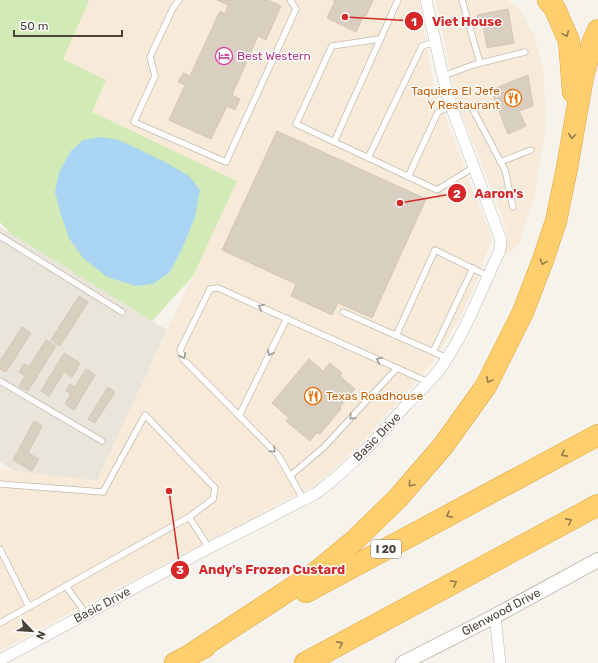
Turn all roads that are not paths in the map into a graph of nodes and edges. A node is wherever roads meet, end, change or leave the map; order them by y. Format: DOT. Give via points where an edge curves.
graph roads {
  1 [pos="179,0"];
  2 [pos="290,0"];
  3 [pos="398,0"];
  4 [pos="426,0"];
  5 [pos="462,0"];
  6 [pos="548,0"];
  7 [pos="598,30"];
  8 [pos="380,39"];
  9 [pos="436,42"];
  10 [pos="525,52"];
  11 [pos="480,63"];
  12 [pos="443,76"];
  13 [pos="451,106"];
  14 [pos="575,115"];
  15 [pos="334,142"];
  16 [pos="531,150"];
  17 [pos="368,158"];
  18 [pos="500,162"];
  19 [pos="474,167"];
  20 [pos="408,177"];
  21 [pos="513,207"];
  22 [pos="0,236"];
  23 [pos="473,268"];
  24 [pos="488,276"];
  25 [pos="122,312"];
  26 [pos="343,312"];
  27 [pos="287,318"];
  28 [pos="396,336"];
  29 [pos="433,352"];
  30 [pos="447,358"];
  31 [pos="397,368"];
  32 [pos="0,381"];
  33 [pos="428,382"];
  34 [pos="239,416"];
  35 [pos="598,435"];
  36 [pos="102,441"];
  37 [pos="290,476"];
  38 [pos="0,484"];
  39 [pos="304,500"];
  40 [pos="598,505"];
  41 [pos="189,517"];
  42 [pos="209,548"];
  43 [pos="0,549"];
  44 [pos="598,560"];
  45 [pos="66,586"];
  46 [pos="29,607"];
  47 [pos="86,614"];
  48 [pos="495,616"];
  49 [pos="0,623"];
  50 [pos="193,653"];
  51 [pos="0,660"];
  52 [pos="175,663"];
  53 [pos="306,663"];
  54 [pos="403,663"];
  55 [pos="500,663"];
  1 -- 2 [label="lane" via="150,58 155,76 134,122 226,162 296,9"];
  3 -- 8 [label="lane"];
  4 -- 9 [label="street, Basic Drive"];
  5 -- 11 [label="lane"];
  6 -- 14 [label="highway, one-way" via="555,9 569,41"];
  7 -- 14 [label="highway" via="583,76"];
  8 -- 15 [label="lane"];
  8 -- 15 [label="lane" via="332,46 296,124"];
  9 -- 12 [label="street, Basic Drive"];
  9 -- 17 [label="lane" via="422,46"];
  10 -- 11 [label="lane"];
  11 -- 12 [label="lane"];
  12 -- 13 [label="street, Basic Drive"];
  13 -- 18 [label="lane" via="471,106"];
  13 -- 19 [label="street, Basic Drive"];
  13 -- 20 [label="lane" via="438,112"];
  14 -- 50 [label="highway, one-way" via="568,168 556,221 543,260 505,350 471,408 443,446 398,498 354,540 315,573"];
  15 -- 17 [label="lane"];
  16 -- 18 [label="lane"];
  17 -- 20 [label="lane"];
  18 -- 21 [label="lane"];
  19 -- 20 [label="lane" via="437,190"];
  19 -- 24 [label="street, Basic Drive" via="501,240 500,250"];
  22 -- 25 [label="lane"];
  23 -- 24 [label="lane"];
  23 -- 28 [label="lane" via="435,250"];
  23 -- 29 [label="lane"];
  24 -- 30 [label="street, Basic Drive"];
  26 -- 28 [label="lane"];
  31 -- 27 [label="lane, one-way"];
  27 -- 34 [label="lane, one-way"];
  27 -- 34 [label="lane, one-way" via="218,288 210,289 180,350 183,359"];
  28 -- 29 [label="lane"];
  29 -- 30 [label="lane"];
  30 -- 33 [label="street, Basic Drive"];
  31 -- 33 [label="lane"];
  31 -- 37 [label="lane, one-way" via="324,448"];
  32 -- 36 [label="lane"];
  33 -- 39 [label="street, Basic Drive" via="340,475"];
  34 -- 37 [label="lane, one-way" via="278,456"];
  35 -- 50 [label="highway, I 20, one-way"];
  37 -- 39 [label="lane"];
  38 -- 41 [label="lane" via="103,492 145,415 215,488 213,499"];
  39 -- 42 [label="street, Basic Drive"];
  53 -- 40 [label="highway, one-way"];
  41 -- 42 [label="lane"];
  41 -- 45 [label="lane"];
  42 -- 47 [label="street, Basic Drive"];
  43 -- 46 [label="lane"];
  44 -- 48 [label="street, Glenwood Drive"];
  45 -- 46 [label="lane"];
  45 -- 47 [label="lane"];
  46 -- 49 [label="lane"];
  47 -- 51 [label="street, Basic Drive"];
  48 -- 54 [label="street, Glenwood Drive"];
  48 -- 55 [label="street"];
  50 -- 52 [label="highway, I 20"];
}
